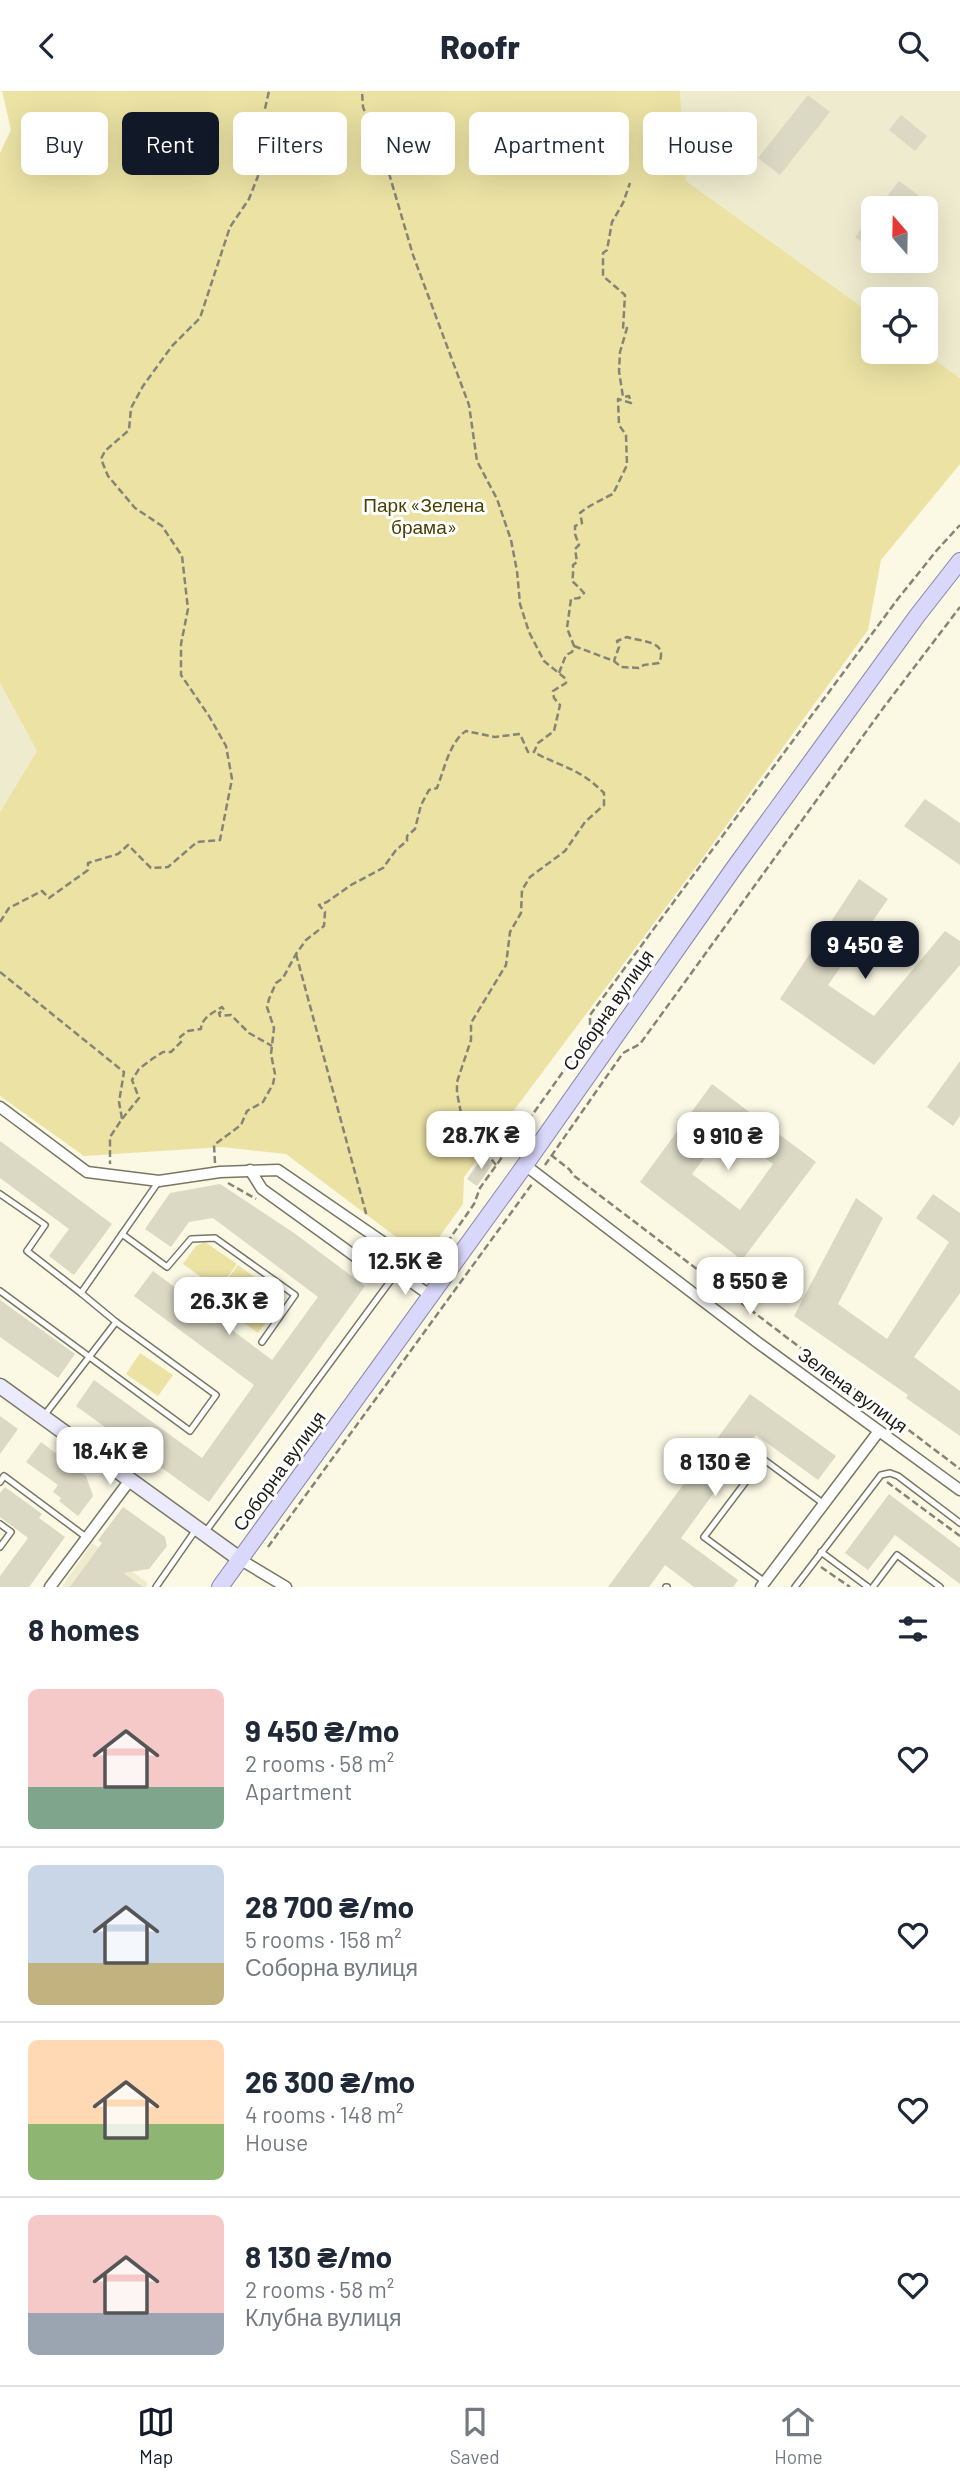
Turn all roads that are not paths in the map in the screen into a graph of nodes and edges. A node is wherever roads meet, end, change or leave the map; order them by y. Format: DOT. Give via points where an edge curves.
graph roads {
  1 [pos="960,561"];
  2 [pos="0,1107"];
  3 [pos="525,1165"];
  4 [pos="250,1170"];
  5 [pos="159,1181"];
  6 [pos="0,1194"];
  7 [pos="122,1234"];
  8 [pos="397,1272"];
  9 [pos="0,1291"];
  10 [pos="81,1293"];
  11 [pos="431,1296"];
  12 [pos="116,1322"];
  13 [pos="262,1342"];
  14 [pos="89,1357"];
  15 [pos="0,1386"];
  16 [pos="43,1417"];
  17 [pos="879,1431"];
  18 [pos="130,1480"];
  19 [pos="0,1482"];
  20 [pos="960,1490"];
  21 [pos="824,1504"];
  22 [pos="960,1523"];
  23 [pos="0,1524"];
  24 [pos="201,1531"];
  25 [pos="87,1537"];
  26 [pos="0,1547"];
  27 [pos="821,1552"];
  28 [pos="241,1560"];
  29 [pos="763,1585"];
  30 [pos="50,1587"];
  31 [pos="156,1587"];
  32 [pos="220,1587"];
  33 [pos="286,1587"];
  34 [pos="794,1587"];
  35 [pos="870,1587"];
  36 [pos="940,1587"];
  1 -- 3 [label="main road, Соборна вулиця" via="742,857"];
  2 -- 5 [label="street" via="88,1172"];
  3 -- 11 [label="main road, Соборна вулиця"];
  3 -- 17 [label="street, Зелена вулиця"];
  4 -- 5 [label="street"];
  4 -- 8 [label="street" via="261,1189 370,1267"];
  4 -- 8 [label="street" via="278,1170 372,1234 383,1242"];
  5 -- 7 [label="lane"];
  6 -- 10 [label="lane" via="44,1225 27,1251"];
  7 -- 10 [label="lane"];
  7 -- 13 [label="lane" via="167,1267 191,1239 215,1238 295,1295"];
  8 -- 11 [label="street"];
  8 -- 24 [label="lane"];
  9 -- 14 [label="lane"];
  10 -- 12 [label="lane"];
  11 -- 28 [label="main road, Соборна вулиця"];
  12 -- 14 [label="lane"];
  12 -- 14 [label="lane" via="216,1395 190,1431"];
  14 -- 16 [label="lane"];
  15 -- 16 [label="main road"];
  16 -- 18 [label="main road"];
  17 -- 20 [label="street, Зелена вулиця"];
  17 -- 21 [label="street"];
  18 -- 24 [label="main road"];
  18 -- 25 [label="street"];
  19 -- 25 [label="lane" via="4,1476"];
  21 -- 29 [label="street"];
  21 -- 29 [label="lane" via="763,1459 704,1537"];
  22 -- 27 [label="lane" via="890,1473 875,1480"];
  23 -- 26 [label="lane" via="11,1532"];
  24 -- 28 [label="main road"];
  24 -- 31 [label="lane"];
  25 -- 30 [label="street"];
  27 -- 34 [label="lane"];
  27 -- 35 [label="lane"];
  28 -- 32 [label="main road, Соборна вулиця"];
  28 -- 33 [label="street"];
  35 -- 36 [label="lane" via="897,1555"];
}
